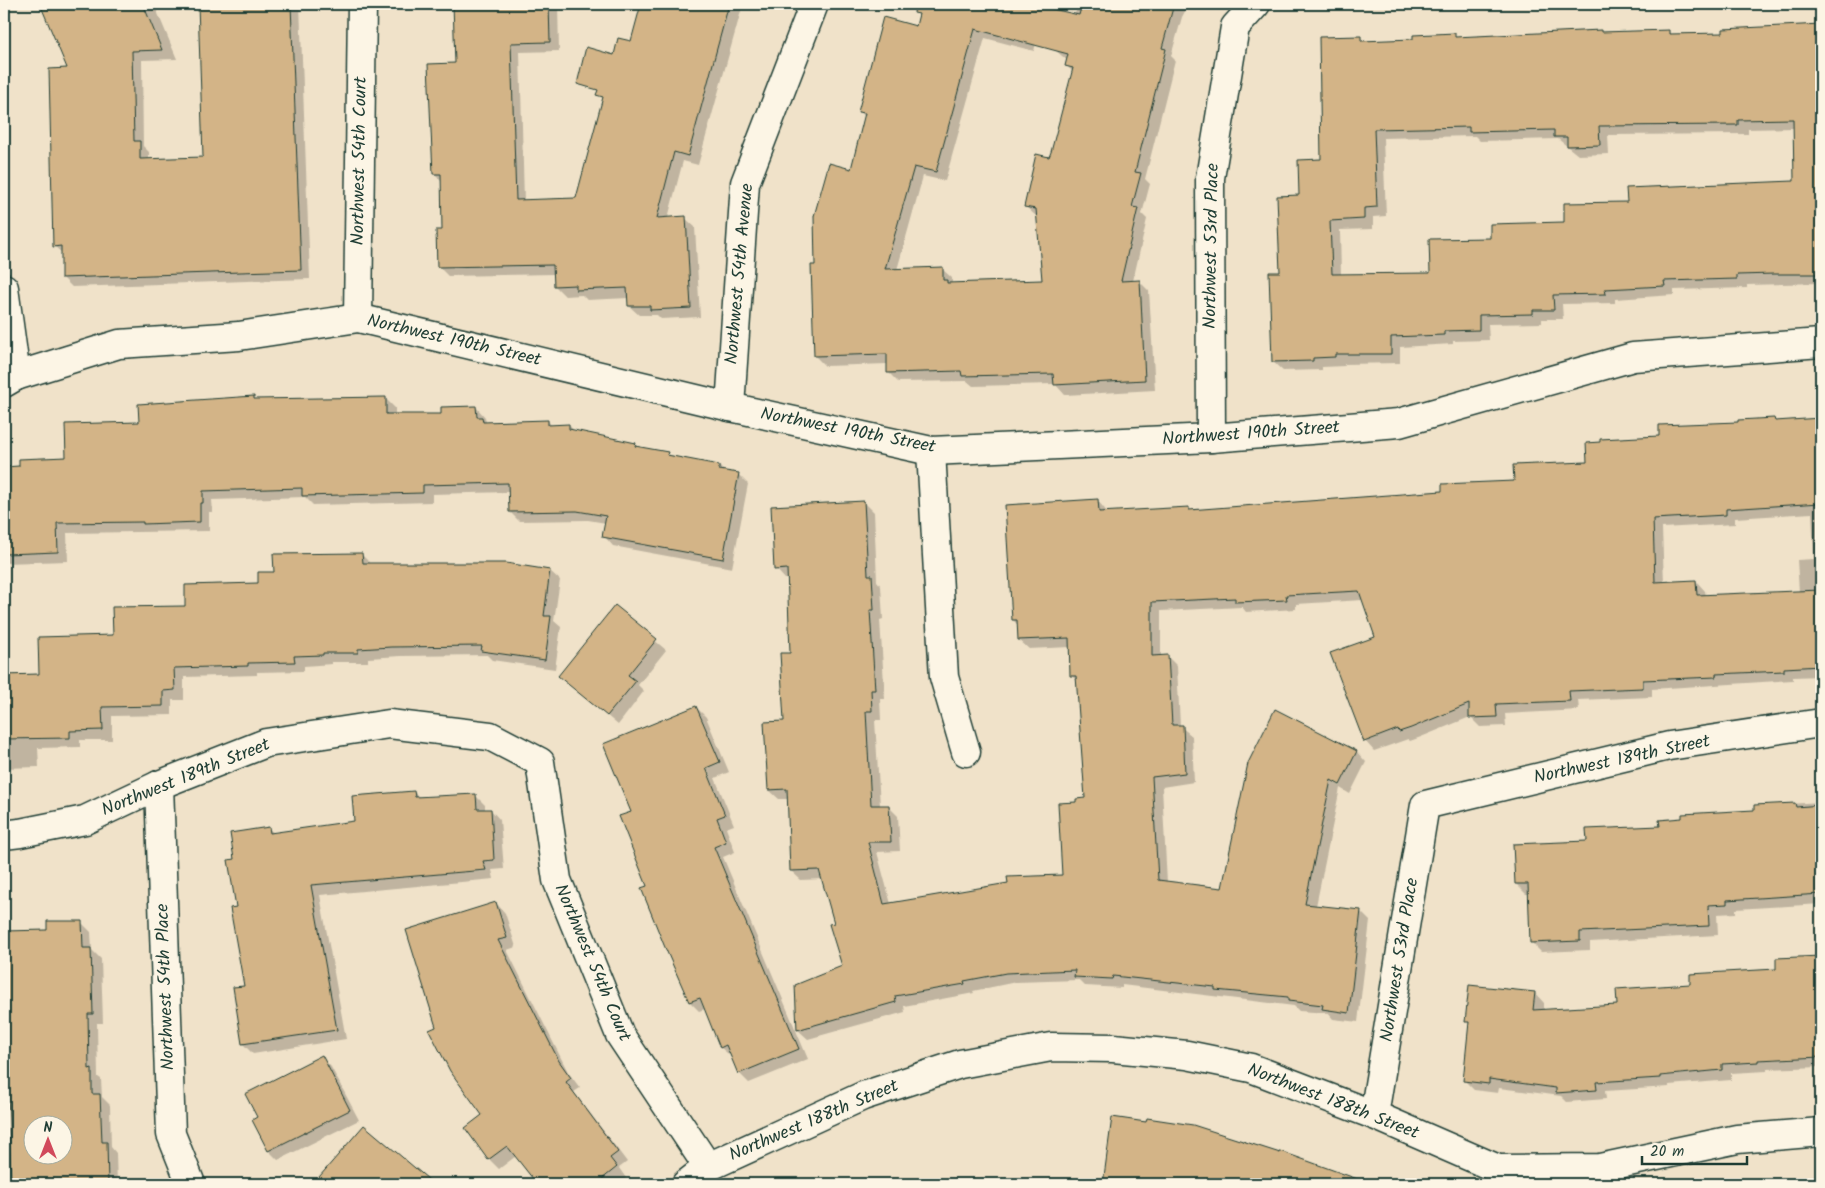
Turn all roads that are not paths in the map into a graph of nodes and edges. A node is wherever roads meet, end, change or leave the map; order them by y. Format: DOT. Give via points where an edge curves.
graph roads {
  1 [pos="362,4"];
  2 [pos="814,4"];
  3 [pos="1256,4"];
  4 [pos="4,288"];
  5 [pos="358,318"];
  6 [pos="1821,343"];
  7 [pos="10,379"];
  8 [pos="730,407"];
  9 [pos="1211,438"];
  10 [pos="931,451"];
  11 [pos="1821,723"];
  12 [pos="490,736"];
  13 [pos="966,752"];
  14 [pos="160,785"];
  15 [pos="1425,805"];
  16 [pos="4,834"];
  17 [pos="1374,1115"];
  18 [pos="1821,1132"];
  19 [pos="708,1168"];
  20 [pos="191,1184"];
  21 [pos="686,1184"];
  1 -- 5 [label="street, Northwest 54th Court"];
  2 -- 8 [label="street, Northwest 54th Avenue" via="745,183"];
  3 -- 9 [label="street, Northwest 53rd Place" via="1236,27 1210,178"];
  4 -- 7 [label="street"];
  5 -- 7 [label="street, Northwest 190th Street" via="239,336 119,344"];
  5 -- 8 [label="street, Northwest 190th Street"];
  6 -- 9 [label="street, Northwest 190th Street" via="1633,357 1399,423"];
  8 -- 10 [label="street, Northwest 190th Street"];
  9 -- 10 [label="street, Northwest 190th Street"];
  10 -- 13 [label="street" via="944,677"];
  11 -- 15 [label="street, Northwest 189th Street" via="1669,746"];
  12 -- 14 [label="street, Northwest 189th Street" via="389,724 294,738 266,743"];
  12 -- 19 [label="street, Northwest 54th Court" via="540,762 557,880 620,1036"];
  14 -- 16 [label="street, Northwest 189th Street" via="85,820 20,834"];
  14 -- 20 [label="street, Northwest 54th Place" via="171,1134"];
  15 -- 17 [label="street, Northwest 53rd Place"];
  17 -- 18 [label="street, Northwest 188th Street" via="1498,1169 1600,1168 1737,1138"];
  17 -- 19 [label="street, Northwest 188th Street" via="1251,1068 1187,1055 1113,1048 1051,1047 960,1064 863,1096"];
  19 -- 21 [label="street, Northwest 188th Street"];
}
